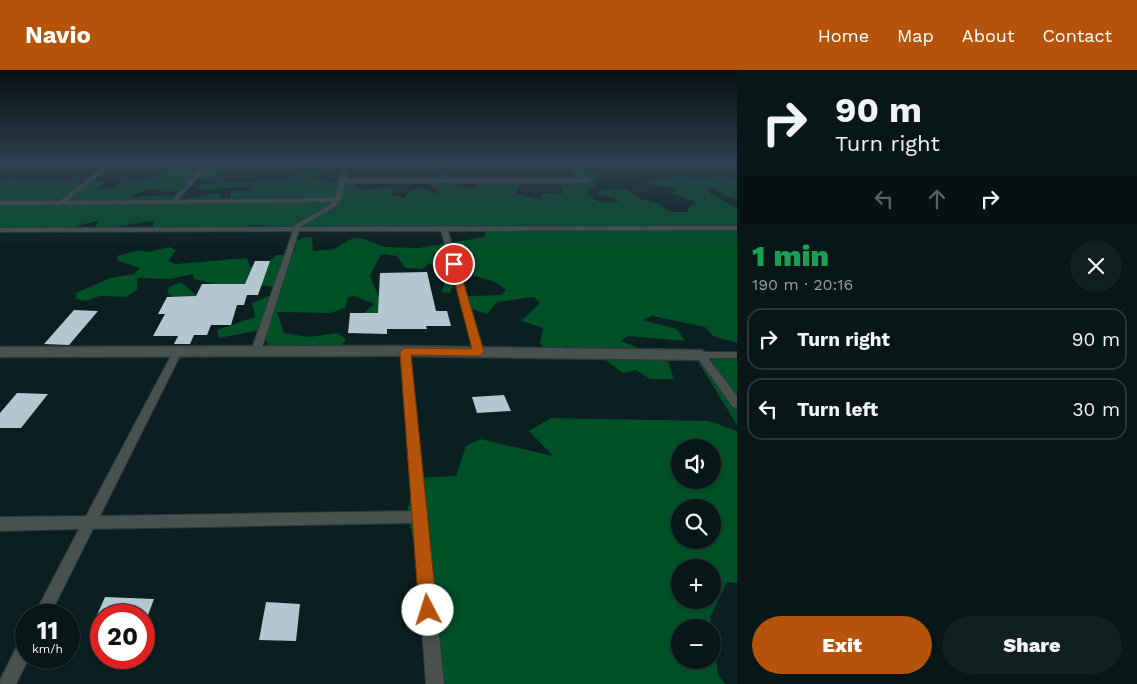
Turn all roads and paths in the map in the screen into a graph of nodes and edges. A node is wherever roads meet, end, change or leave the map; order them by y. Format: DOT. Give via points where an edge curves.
graph roads {
  1 [pos="74,192"];
  2 [pos="182,192"];
  3 [pos="340,192"];
  4 [pos="338,200"];
  5 [pos="172,202"];
  6 [pos="0,203"];
  7 [pos="60,203"];
  8 [pos="737,228"];
  9 [pos="444,229"];
  10 [pos="0,230"];
  11 [pos="296,230"];
  12 [pos="256,351"];
  13 [pos="0,352"];
  14 [pos="177,352"];
  15 [pos="405,352"];
  16 [pos="479,352"];
  17 [pos="700,355"];
  18 [pos="737,355"];
  19 [pos="737,404"];
  20 [pos="420,517"];
  21 [pos="90,522"];
  22 [pos="0,524"];
  23 [pos="48,604"];
  24 [pos="15,667"];
  25 [pos="6,684"];
  26 [pos="435,684"];
  1 -- 7 [label="lane"];
  2 -- 5 [label="lane"];
  3 -- 4 [label="lane"];
  4 -- 5 [label="lane"];
  4 -- 11 [label="lane" via="330,209 305,220"];
  5 -- 7 [label="lane"];
  6 -- 7 [label="lane"];
  8 -- 9 [label="lane"];
  9 -- 11 [label="lane"];
  9 -- 16 [label="lane"];
  10 -- 11 [label="lane"];
  11 -- 12 [label="lane"];
  12 -- 14 [label="street"];
  12 -- 15 [label="street"];
  13 -- 14 [label="street"];
  14 -- 21 [label="lane"];
  15 -- 16 [label="street"];
  15 -- 20 [label="lane"];
  16 -- 17 [label="street"];
  17 -- 18 [label="lane"];
  17 -- 19 [label="lane"];
  20 -- 21 [label="lane"];
  20 -- 26 [label="lane"];
  21 -- 22 [label="lane"];
  21 -- 23 [label="lane"];
  24 -- 25 [label="lane"];
}
